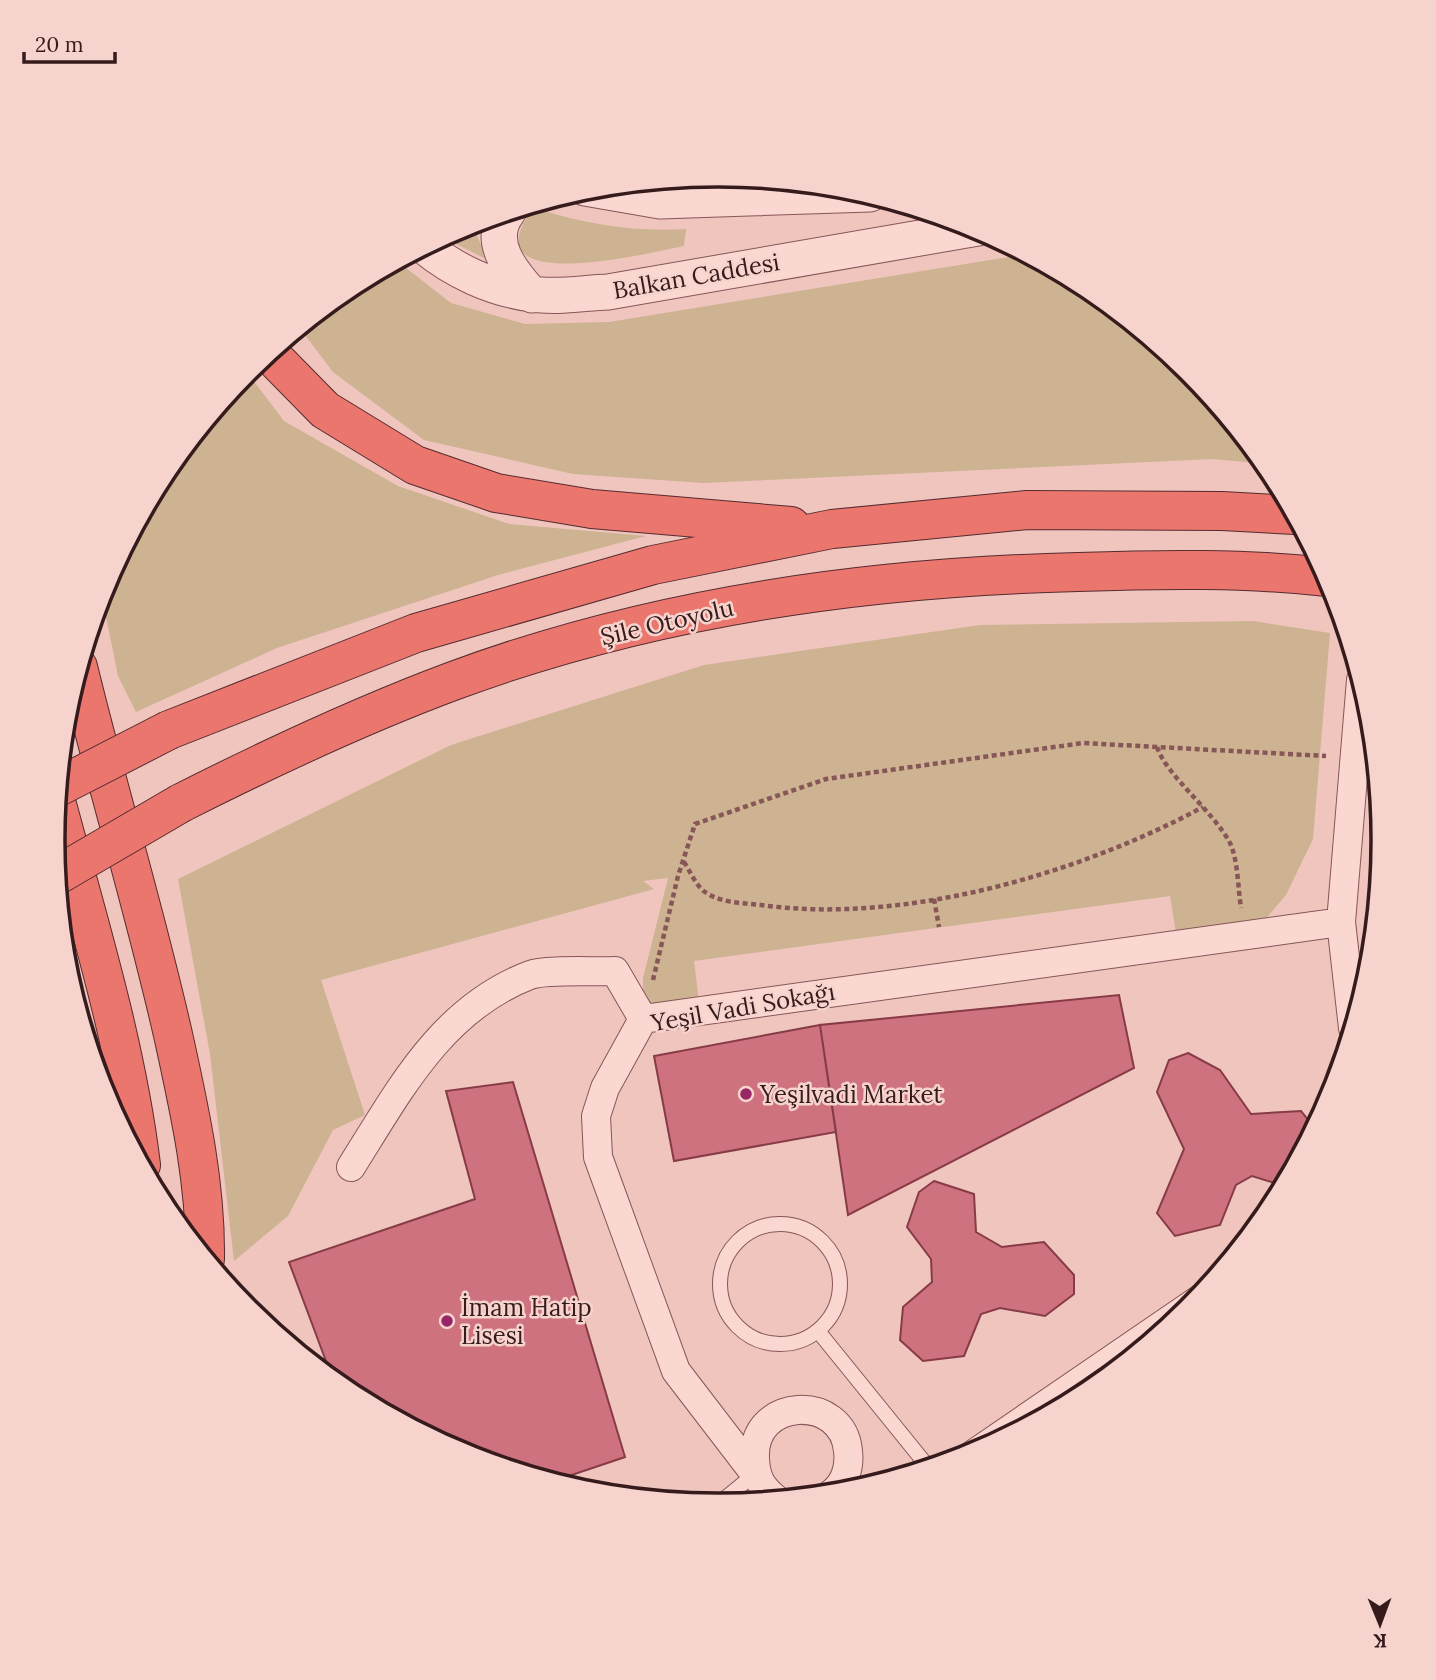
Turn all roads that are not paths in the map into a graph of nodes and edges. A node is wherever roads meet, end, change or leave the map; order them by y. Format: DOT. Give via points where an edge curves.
graph roads {
  1 [pos="619,194"];
  2 [pos="824,196"];
  3 [pos="501,223"];
  4 [pos="957,232"];
  5 [pos="432,253"];
  6 [pos="532,295"];
  7 [pos="276,360"];
  8 [pos="1285,514"];
  9 [pos="832,529"];
  10 [pos="1315,576"];
  11 [pos="83,687"];
  12 [pos="1365,758"];
  13 [pos="67,782"];
  14 [pos="65,835"];
  15 [pos="66,870"];
  16 [pos="1341,922"];
  17 [pos="1350,1004"];
  18 [pos="643,1019"];
  19 [pos="138,1140"];
  20 [pos="351,1167"];
  21 [pos="205,1244"];
  22 [pos="1171,1310"];
  23 [pos="818,1331"];
  24 [pos="992,1433"];
  25 [pos="923,1460"];
  26 [pos="755,1474"];
  27 [pos="842,1482"];
  28 [pos="767,1491"];
  29 [pos="732,1493"];
  1 -- 2 [label="street" via="660,201"];
  3 -- 6 [label="street" via="499,240 509,270"];
  4 -- 6 [label="street, Balkan Caddesi" via="608,292"];
  5 -- 6 [label="street, Balkan Caddesi" via="485,282"];
  7 -- 9 [label="highway" via="325,410 415,465 496,493 592,509"];
  8 -- 9 [label="highway" via="1027,510"];
  9 -- 13 [label="highway, bridge" via="653,565 416,633 169,730"];
  10 -- 15 [label="highway, Şile Otoyolu, bridge" via="1189,571 1022,573 858,586 676,617 555,648 355,720 181,803"];
  11 -- 21 [label="highway" via="190,1110 204,1195"];
  12 -- 16 [label="street"];
  14 -- 19 [label="highway" via="112,1012"];
  16 -- 17 [label="street"];
  16 -- 18 [label="street, Yeşil Vadi Sokağı"];
  18 -- 20 [label="street" via="615,971 532,974 467,1009 414,1067"];
  18 -- 26 [label="street, Yeşil Vadi Sokağı" via="605,1088 596,1116 598,1157 676,1371"];
  22 -- 24 [label="lane"];
  23 -- 23 [label="lane" via="832,1315 840,1295 840,1274 820,1238 782,1223 761,1226 743,1236 722,1267 723,1305 733,1321 747,1334 774,1343 802,1340"];
  23 -- 25 [label="lane"];
  26 -- 27 [label="street" via="754,1446 760,1431 785,1411 802,1409 832,1420 842,1432 848,1447"];
  26 -- 28 [label="street, Yeşil Vadi Sokağı"];
  26 -- 29 [label="lane"];
}
